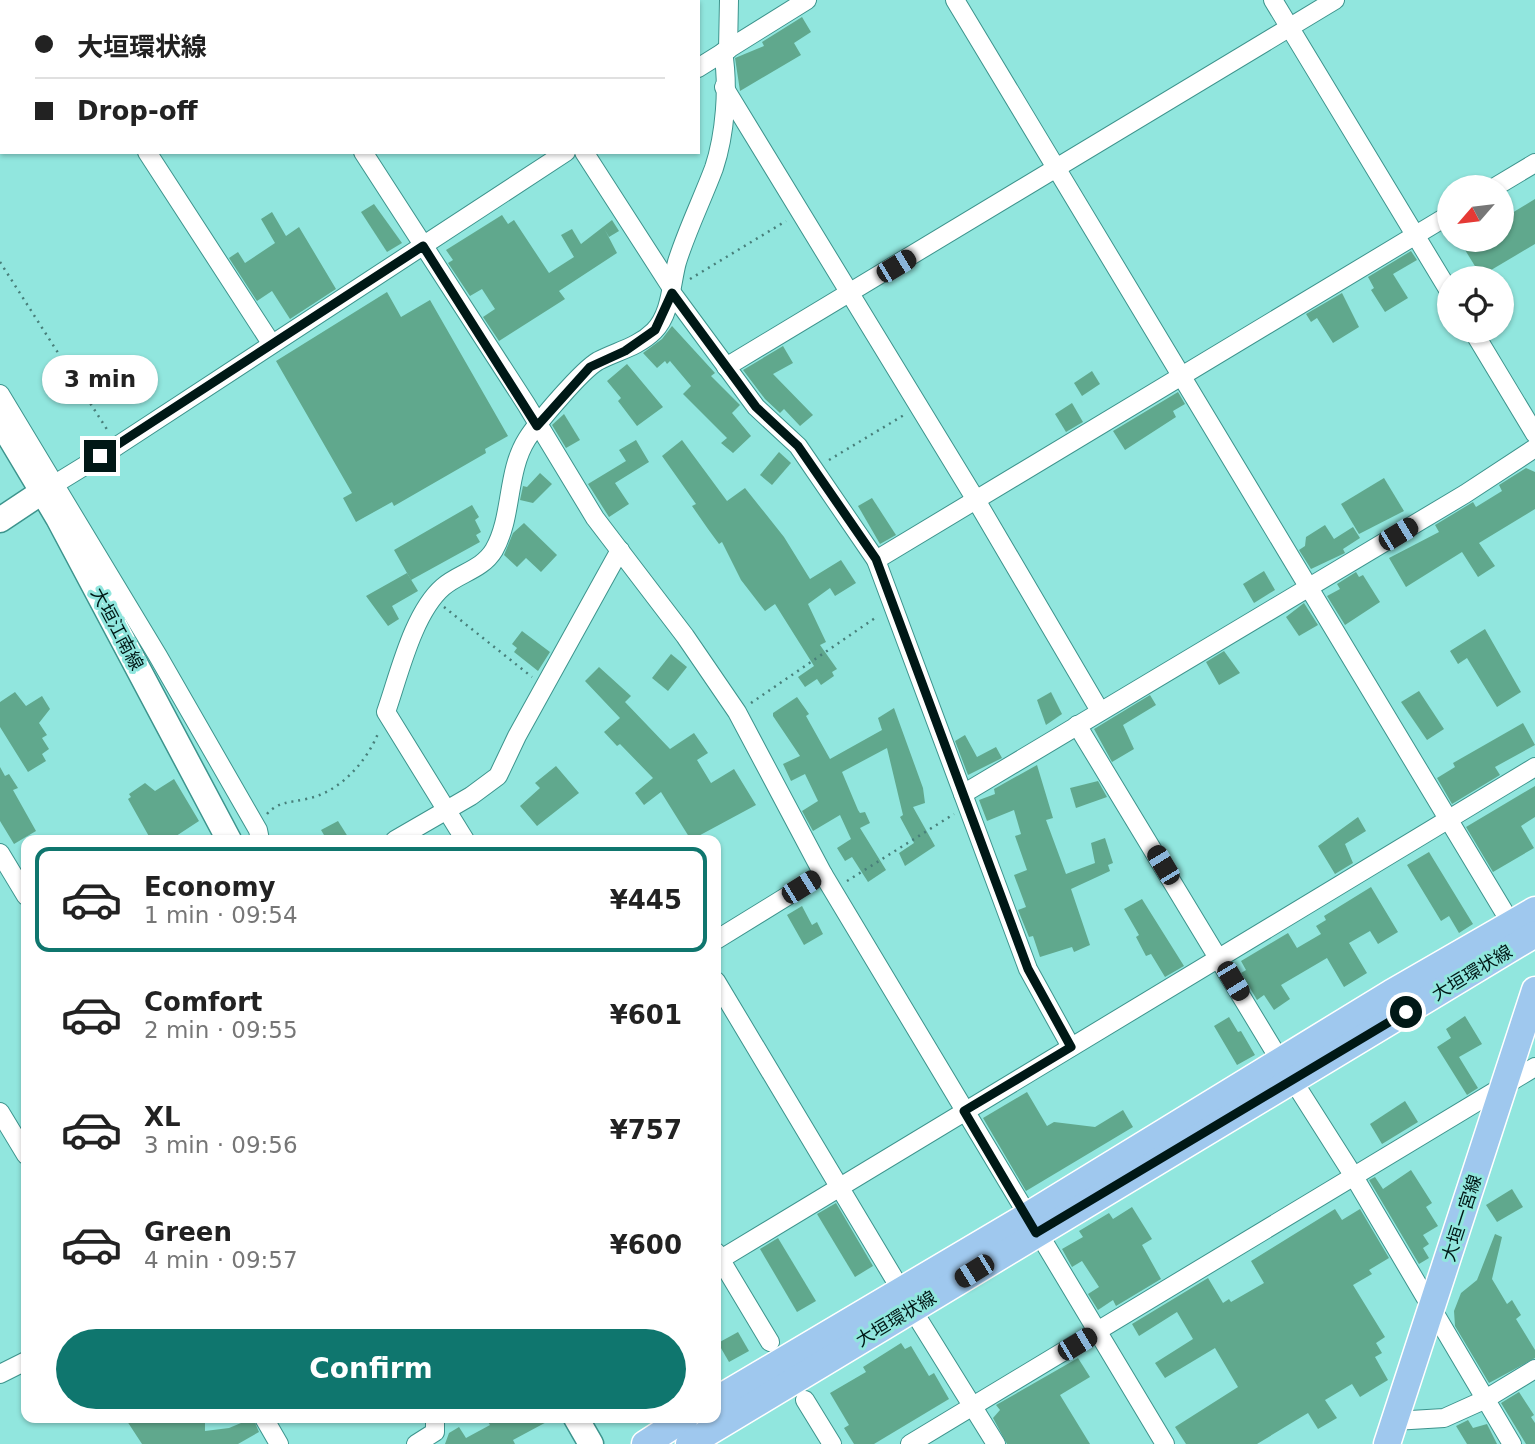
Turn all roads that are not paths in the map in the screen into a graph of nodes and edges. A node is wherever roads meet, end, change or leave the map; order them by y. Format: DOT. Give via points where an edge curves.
graph roads {
  1 [pos="729,0"];
  2 [pos="807,0"];
  3 [pos="955,0"];
  4 [pos="1273,0"];
  5 [pos="1335,0"];
  6 [pos="1289,28"];
  7 [pos="726,51"];
  8 [pos="700,67"];
  9 [pos="724,87"];
  10 [pos="148,154"];
  11 [pos="364,154"];
  12 [pos="563,154"];
  13 [pos="585,154"];
  14 [pos="1535,163"];
  15 [pos="1057,169"];
  16 [pos="1514,176"];
  17 [pos="1437,223"];
  18 [pos="1416,236"];
  19 [pos="423,246"];
  20 [pos="1437,271"];
  21 [pos="672,290"];
  22 [pos="851,294"];
  23 [pos="271,343"];
  24 [pos="1480,343"];
  25 [pos="726,367"];
  26 [pos="1182,376"];
  27 [pos="0,394"];
  28 [pos="0,421"];
  29 [pos="537,426"];
  30 [pos="1535,434"];
  31 [pos="1535,448"];
  32 [pos="48,488"];
  33 [pos="976,500"];
  34 [pos="0,520"];
  35 [pos="620,550"];
  36 [pos="876,559"];
  37 [pos="1310,587"];
  38 [pos="1100,711"];
  39 [pos="1077,725"];
  40 [pos="1535,766"];
  41 [pos="966,800"];
  42 [pos="446,808"];
  43 [pos="1450,819"];
  44 [pos="257,832"];
  45 [pos="226,835"];
  46 [pos="403,835"];
  47 [pos="463,835"];
  48 [pos="0,853"];
  49 [pos="827,881"];
  50 [pos="21,888"];
  51 [pos="1535,910"];
  52 [pos="1524,929"];
  53 [pos="721,937"];
  54 [pos="1220,958"];
  55 [pos="721,989"];
  56 [pos="1535,990"];
  57 [pos="1071,1047"];
  58 [pos="1535,1067"];
  59 [pos="1287,1070"];
  60 [pos="1506,1083"];
  61 [pos="964,1111"];
  62 [pos="0,1112"];
  63 [pos="21,1147"];
  64 [pos="1353,1175"];
  65 [pos="840,1187"];
  66 [pos="1031,1224"];
  67 [pos="721,1256"];
  68 [pos="721,1264"];
  69 [pos="907,1299"];
  70 [pos="1432,1312"];
  71 [pos="1098,1331"];
  72 [pos="769,1342"];
  73 [pos="21,1363"];
  74 [pos="1535,1369"];
  75 [pos="1,1372"];
  76 [pos="721,1397"];
  77 [pos="805,1400"];
  78 [pos="1484,1400"];
  79 [pos="971,1406"];
  80 [pos="267,1423"];
  81 [pos="435,1423"];
  82 [pos="579,1423"];
  83 [pos="677,1423"];
  84 [pos="721,1423"];
  85 [pos="721,1423"];
  86 [pos="1390,1433"];
  87 [pos="279,1444"];
  88 [pos="416,1444"];
  89 [pos="591,1444"];
  90 [pos="645,1444"];
  91 [pos="689,1444"];
  92 [pos="832,1444"];
  93 [pos="910,1444"];
  94 [pos="996,1444"];
  95 [pos="1165,1444"];
  96 [pos="1512,1444"];
  1 -- 7 [label="street"];
  2 -- 7 [label="street"];
  3 -- 15 [label="street"];
  4 -- 6 [label="street"];
  5 -- 6 [label="street"];
  6 -- 15 [label="street"];
  6 -- 18 [label="street"];
  7 -- 8 [label="street"];
  7 -- 9 [label="street"];
  9 -- 21 [label="street" via="714,167 691,221"];
  9 -- 22 [label="street"];
  10 -- 23 [label="street"];
  11 -- 19 [label="street"];
  12 -- 19 [label="street"];
  13 -- 21 [label="street"];
  14 -- 16 [label="street"];
  15 -- 22 [label="street"];
  15 -- 26 [label="street"];
  17 -- 18 [label="street"];
  18 -- 20 [label="street"];
  18 -- 26 [label="street"];
  19 -- 23 [label="street"];
  19 -- 29 [label="street"];
  21 -- 25 [label="street"];
  21 -- 29 [label="street" via="655,330 590,367"];
  22 -- 25 [label="street"];
  22 -- 33 [label="street"];
  23 -- 32 [label="street"];
  24 -- 30 [label="street"];
  25 -- 36 [label="street" via="756,407 798,446"];
  26 -- 33 [label="street"];
  26 -- 37 [label="street"];
  27 -- 32 [label="street"];
  28 -- 32 [label="main road, 大垣江南線"];
  29 -- 35 [label="street"];
  29 -- 42 [label="street" via="514,471 495,549 487,560 443,587 433,599 416,626 386,712"];
  31 -- 37 [label="street"];
  32 -- 34 [label="main road"];
  32 -- 44 [label="street"];
  32 -- 45 [label="main road, 大垣江南線"];
  33 -- 36 [label="street"];
  33 -- 38 [label="street"];
  35 -- 42 [label="street" via="498,776"];
  35 -- 49 [label="street" via="737,712"];
  36 -- 41 [label="street"];
  37 -- 38 [label="street"];
  37 -- 43 [label="street"];
  38 -- 39 [label="street"];
  39 -- 41 [label="street"];
  39 -- 54 [label="street"];
  40 -- 43 [label="street"];
  41 -- 57 [label="street" via="1028,969"];
  42 -- 46 [label="street"];
  42 -- 47 [label="street"];
  43 -- 52 [label="street"];
  43 -- 54 [label="street"];
  48 -- 50 [label="street"];
  49 -- 53 [label="street"];
  49 -- 61 [label="street"];
  51 -- 52 [label="main road, 大垣環状線"];
  52 -- 59 [label="main road, 大垣環状線" via="1391,993"];
  54 -- 57 [label="street"];
  54 -- 59 [label="street"];
  55 -- 65 [label="street"];
  56 -- 60 [label="main road, 大垣一宮線"];
  57 -- 61 [label="street"];
  58 -- 60 [label="street"];
  59 -- 64 [label="street"];
  59 -- 66 [label="main road, 大垣環状線"];
  60 -- 64 [label="street"];
  60 -- 70 [label="main road, 大垣一宮線"];
  61 -- 65 [label="street"];
  61 -- 66 [label="street"];
  62 -- 63 [label="street"];
  64 -- 70 [label="street"];
  64 -- 71 [label="street"];
  65 -- 67 [label="street"];
  65 -- 69 [label="street"];
  66 -- 69 [label="main road, 大垣環状線"];
  66 -- 71 [label="street"];
  68 -- 72 [label="street"];
  69 -- 76 [label="main road, 大垣環状線"];
  69 -- 79 [label="street"];
  69 -- 84 [label="main road, 大垣環状線"];
  70 -- 78 [label="street"];
  70 -- 86 [label="main road, 大垣一宮線"];
  71 -- 79 [label="street"];
  71 -- 95 [label="street"];
  73 -- 75 [label="street"];
  74 -- 78 [label="street"];
  77 -- 92 [label="street"];
  78 -- 86 [label="street" via="1444,1418"];
  78 -- 96 [label="street"];
  79 -- 93 [label="street"];
  79 -- 94 [label="street"];
  80 -- 87 [label="street"];
  81 -- 88 [label="street" via="435,1432"];
  82 -- 89 [label="main road"];
  83 -- 90 [label="main road"];
  85 -- 91 [label="main road, 大垣環状線"];
}
